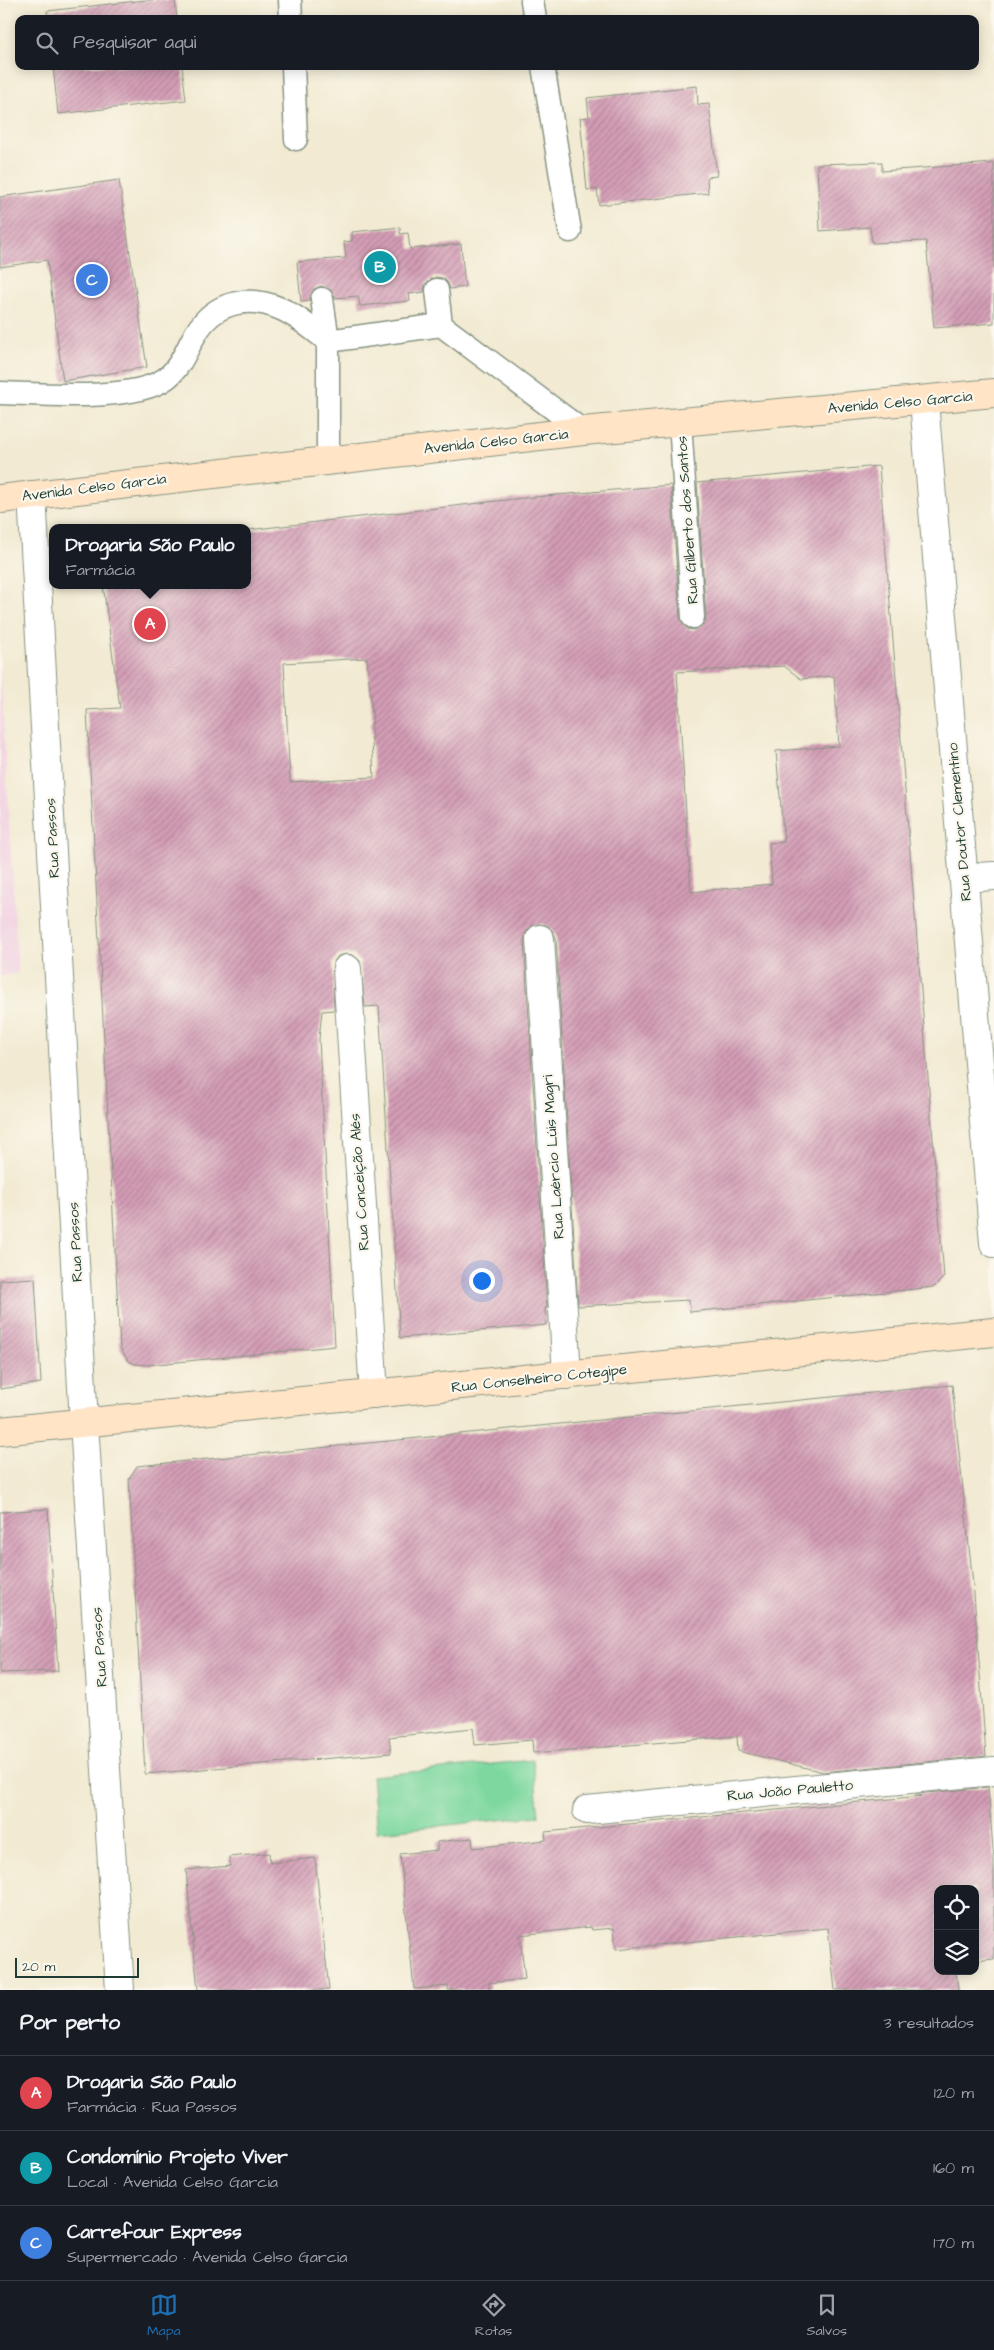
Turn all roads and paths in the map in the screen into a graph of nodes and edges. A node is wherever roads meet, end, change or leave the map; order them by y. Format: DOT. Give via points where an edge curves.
graph roads {
  1 [pos="290,0"];
  2 [pos="291,15"];
  3 [pos="293,70"];
  4 [pos="543,70"];
  5 [pos="296,139"];
  6 [pos="570,231"];
  7 [pos="437,290"];
  8 [pos="322,299"];
  9 [pos="441,325"];
  10 [pos="328,341"];
  11 [pos="994,393"];
  12 [pos="0,394"];
  13 [pos="924,401"];
  14 [pos="680,422"];
  15 [pos="583,431"];
  16 [pos="328,459"];
  17 [pos="32,495"];
  18 [pos="0,499"];
  19 [pos="693,617"];
  20 [pos="994,876"];
  21 [pos="964,878"];
  22 [pos="540,939"];
  23 [pos="347,969"];
  24 [pos="987,1089"];
  25 [pos="994,1243"];
  26 [pos="994,1332"];
  27 [pos="567,1375"];
  28 [pos="374,1394"];
  29 [pos="84,1423"];
  30 [pos="0,1431"];
  31 [pos="994,1771"];
  32 [pos="587,1810"];
  33 [pos="120,1990"];
  1 -- 2 [label="lane"];
  3 -- 5 [label="lane"];
  4 -- 6 [label="lane"];
  7 -- 9 [label="lane"];
  8 -- 10 [label="lane"];
  9 -- 10 [label="lane"];
  9 -- 15 [label="lane"];
  10 -- 12 [label="lane" via="282,309 254,301 232,302 214,311 197,330 176,368 164,380 115,394"];
  10 -- 16 [label="lane"];
  11 -- 13 [label="main road, Avenida Celso Garcia"];
  13 -- 14 [label="main road, Avenida Celso Garcia"];
  13 -- 21 [label="street, Rua Doutor Clementino"];
  14 -- 15 [label="main road, Avenida Celso Garcia"];
  14 -- 19 [label="lane, Rua Gilberto dos Santos"];
  15 -- 16 [label="main road, Avenida Celso Garcia"];
  16 -- 17 [label="main road, Avenida Celso Garcia"];
  17 -- 18 [label="main road, Avenida Celso Garcia"];
  17 -- 29 [label="street, Rua Passos"];
  20 -- 21 [label="street"];
  21 -- 24 [label="street, Rua Doutor Clementino"];
  22 -- 27 [label="street, Rua Laércio Lúis Magri"];
  23 -- 28 [label="street, Rua Conceição Alés"];
  24 -- 25 [label="street, Rua Doutor Clementino"];
  26 -- 27 [label="main road, Rua Conselheiro Cotegipe"];
  27 -- 28 [label="main road, Rua Conselheiro Cotegipe"];
  28 -- 29 [label="main road, Rua Conselheiro Cotegipe"];
  29 -- 30 [label="main road, Rua Conselheiro Cotegipe"];
  29 -- 33 [label="street, Rua Passos"];
  31 -- 32 [label="street, Rua João Pauletto"];
}
